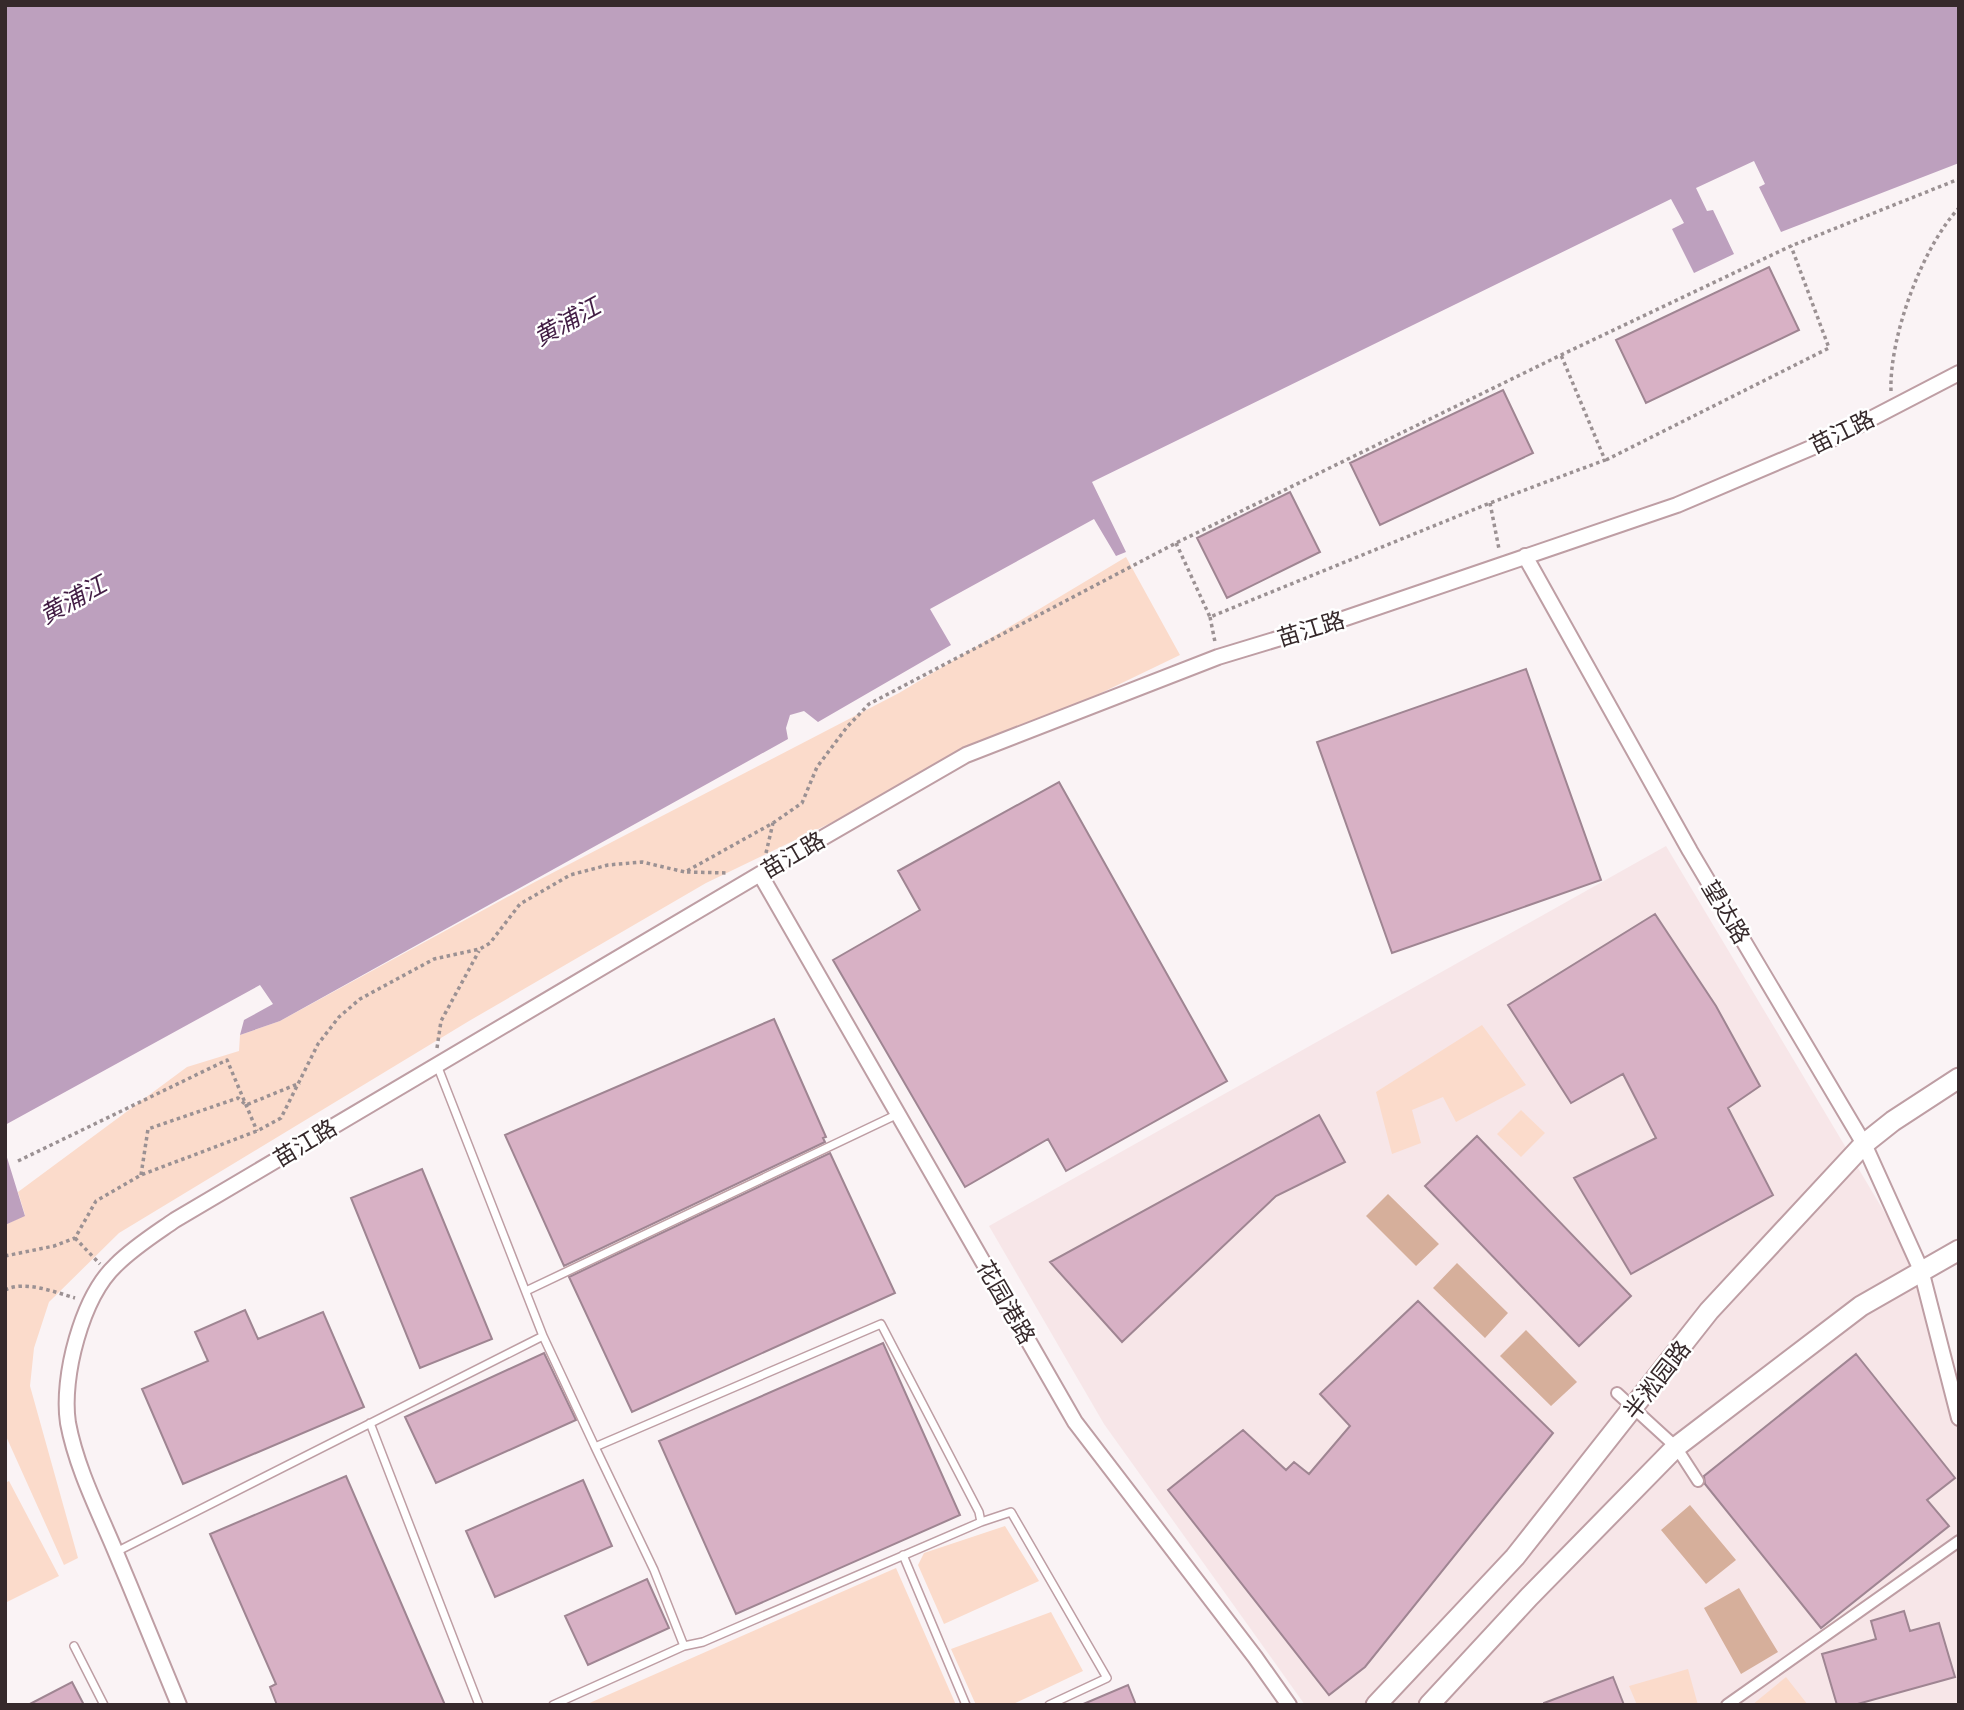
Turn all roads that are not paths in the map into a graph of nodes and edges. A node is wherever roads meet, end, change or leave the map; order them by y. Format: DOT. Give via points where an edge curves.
graph roads {
  1 [pos="1959,373"];
  2 [pos="1525,556"];
  3 [pos="760,874"];
  4 [pos="437,1065"];
  5 [pos="1959,1077"];
  6 [pos="898,1114"];
  7 [pos="1864,1144"];
  8 [pos="1959,1250"];
  9 [pos="1921,1270"];
  10 [pos="526,1291"];
  11 [pos="543,1336"];
  12 [pos="1617,1394"];
  13 [pos="1634,1409"];
  14 [pos="1959,1418"];
  15 [pos="370,1423"];
  16 [pos="595,1447"];
  17 [pos="1676,1447"];
  18 [pos="1698,1481"];
  19 [pos="981,1522"];
  20 [pos="1959,1541"];
  21 [pos="115,1552"];
  22 [pos="903,1555"];
  23 [pos="75,1646"];
  24 [pos="684,1646"];
  25 [pos="574,1696"];
  26 [pos="104,1705"];
  27 [pos="179,1705"];
  28 [pos="479,1705"];
  29 [pos="553,1705"];
  30 [pos="577,1705"];
  31 [pos="966,1705"];
  32 [pos="1049,1705"];
  33 [pos="1289,1705"];
  34 [pos="1376,1705"];
  35 [pos="1429,1705"];
  36 [pos="1727,1705"];
  1 -- 2 [label="street, 苗江路" via="1832,439 1677,505"];
  2 -- 3 [label="street, 苗江路" via="1219,657 966,755"];
  2 -- 7 [label="street, 望达路" via="1690,851"];
  3 -- 4 [label="street, 苗江路"];
  3 -- 6 [label="street, 花园港路"];
  4 -- 10 [label="lane"];
  4 -- 21 [label="street, 苗江路" via="175,1220 109,1273 78,1334 69,1369 68,1422 83,1474"];
  5 -- 7 [label="main road, 半淞园路"];
  6 -- 10 [label="lane"];
  6 -- 33 [label="street, 花园港路" via="1075,1422"];
  7 -- 9 [label="street, 望达路"];
  7 -- 13 [label="main road, 半淞园路" via="1709,1311"];
  8 -- 9 [label="main road"];
  9 -- 14 [label="street, 望达路"];
  9 -- 17 [label="main road" via="1861,1306"];
  10 -- 11 [label="lane"];
  11 -- 15 [label="lane"];
  11 -- 16 [label="lane"];
  12 -- 13 [label="street"];
  13 -- 17 [label="street"];
  13 -- 34 [label="main road, 半淞园路" via="1515,1556"];
  15 -- 21 [label="lane"];
  15 -- 28 [label="lane"];
  16 -- 19 [label="lane" via="881,1324"];
  16 -- 24 [label="lane" via="654,1570"];
  17 -- 18 [label="street"];
  17 -- 35 [label="main road"];
  19 -- 22 [label="lane"];
  19 -- 32 [label="lane" via="1012,1512 1107,1678"];
  20 -- 36 [label="street"];
  21 -- 27 [label="street, 苗江路"];
  22 -- 24 [label="lane" via="703,1642"];
  22 -- 31 [label="lane"];
  23 -- 26 [label="lane"];
  24 -- 25 [label="lane"];
  25 -- 29 [label="lane"];
  25 -- 30 [label="lane"];
}
